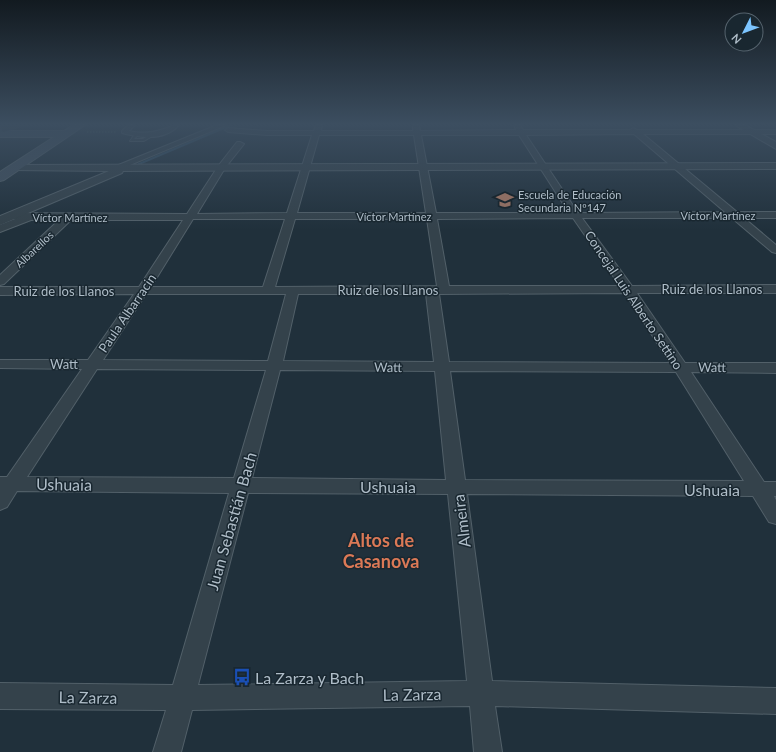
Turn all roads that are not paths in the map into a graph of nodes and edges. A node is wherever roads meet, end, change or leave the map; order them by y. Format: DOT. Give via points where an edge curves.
graph roads {
  1 [pos="27,160"];
  2 [pos="141,160"];
  3 [pos="154,160"];
  4 [pos="227,160"];
  5 [pos="308,160"];
  6 [pos="423,160"];
  7 [pos="539,160"];
  8 [pos="668,160"];
  9 [pos="424,166"];
  10 [pos="543,166"];
  11 [pos="675,166"];
  12 [pos="776,166"];
  13 [pos="143,167"];
  14 [pos="222,167"];
  15 [pos="306,167"];
  16 [pos="15,168"];
  17 [pos="121,168"];
  18 [pos="0,177"];
  19 [pos="575,215"];
  20 [pos="734,215"];
  21 [pos="776,215"];
  22 [pos="11,216"];
  23 [pos="292,216"];
  24 [pos="431,216"];
  25 [pos="28,217"];
  26 [pos="68,217"];
  27 [pos="191,217"];
  28 [pos="0,221"];
  29 [pos="0,230"];
  30 [pos="776,250"];
  31 [pos="0,281"];
  32 [pos="628,289"];
  33 [pos="776,289"];
  34 [pos="268,290"];
  35 [pos="293,290"];
  36 [pos="438,290"];
  37 [pos="142,291"];
  38 [pos="0,292"];
  39 [pos="0,364"];
  40 [pos="92,364"];
  41 [pos="274,366"];
  42 [pos="442,367"];
  43 [pos="680,367"];
  44 [pos="776,368"];
  45 [pos="6,484"];
  46 [pos="240,486"];
  47 [pos="457,487"];
  48 [pos="767,489"];
  49 [pos="0,502"];
  50 [pos="776,516"];
  51 [pos="481,693"];
  52 [pos="0,696"];
  53 [pos="182,697"];
  54 [pos="776,701"];
  55 [pos="167,752"];
  56 [pos="488,752"];
  1 -- 16 [label="main road"];
  2 -- 17 [label="street"];
  3 -- 13 [label="street"];
  4 -- 14 [label="street, Paula Albarracin"];
  5 -- 15 [label="street"];
  6 -- 9 [label="street, Almeira"];
  7 -- 10 [label="street, Concejal Luis Alberto Settino"];
  8 -- 11 [label="street"];
  9 -- 10 [label="street"];
  9 -- 15 [label="street"];
  9 -- 24 [label="street, Almeira"];
  10 -- 11 [label="street"];
  10 -- 19 [label="street, Concejal Luis Alberto Settino"];
  11 -- 12 [label="street"];
  11 -- 20 [label="street"];
  13 -- 14 [label="street"];
  13 -- 17 [label="street"];
  14 -- 15 [label="street"];
  14 -- 27 [label="street, Paula Albarracin"];
  15 -- 23 [label="street"];
  16 -- 17 [label="street"];
  16 -- 18 [label="main road"];
  17 -- 22 [label="street"];
  19 -- 20 [label="street, Víctor Martínez"];
  19 -- 24 [label="street, Víctor Martínez"];
  19 -- 32 [label="street, Concejal Luis Alberto Settino"];
  20 -- 21 [label="street, Víctor Martínez"];
  20 -- 30 [label="street"];
  22 -- 25 [label="street, Víctor Martínez"];
  22 -- 28 [label="street"];
  23 -- 24 [label="street, Víctor Martínez"];
  23 -- 27 [label="street, Víctor Martínez"];
  23 -- 34 [label="street"];
  24 -- 36 [label="street, Almeira"];
  25 -- 26 [label="street, Víctor Martínez"];
  25 -- 29 [label="street"];
  26 -- 27 [label="street, Víctor Martínez"];
  26 -- 31 [label="street, Albarellos"];
  27 -- 37 [label="street, Paula Albarracin"];
  32 -- 33 [label="street, Ruiz de los Llanos"];
  32 -- 36 [label="street, Ruiz de los Llanos"];
  32 -- 43 [label="street, Concejal Luis Alberto Settino"];
  34 -- 35 [label="street, Ruiz de los Llanos"];
  34 -- 37 [label="street, Ruiz de los Llanos"];
  35 -- 36 [label="street, Ruiz de los Llanos"];
  35 -- 41 [label="street, Juan Sebastián Bach"];
  36 -- 42 [label="street, Almeira"];
  37 -- 38 [label="street, Ruiz de los Llanos"];
  37 -- 40 [label="street, Paula Albarracin"];
  39 -- 40 [label="street, Watt"];
  40 -- 41 [label="street, Watt"];
  40 -- 45 [label="street, Paula Albarracin"];
  41 -- 42 [label="street, Watt"];
  41 -- 46 [label="street, Juan Sebastián Bach"];
  42 -- 43 [label="street, Watt"];
  42 -- 47 [label="street, Almeira"];
  43 -- 44 [label="street, Watt"];
  43 -- 48 [label="street, Concejal Luis Alberto Settino"];
  45 -- 46 [label="street, Ushuaia"];
  45 -- 49 [label="street, Paula Albarracin"];
  46 -- 47 [label="street, Ushuaia"];
  46 -- 53 [label="street, Juan Sebastián Bach"];
  47 -- 48 [label="street, Ushuaia"];
  47 -- 51 [label="street, Almeira"];
  48 -- 50 [label="street, Concejal Luis Alberto Settino"];
  51 -- 53 [label="street, La Zarza"];
  51 -- 54 [label="street, La Zarza"];
  51 -- 56 [label="street, Almeira"];
  52 -- 53 [label="street, La Zarza"];
  53 -- 55 [label="street, Juan Sebastián Bach"];
}
